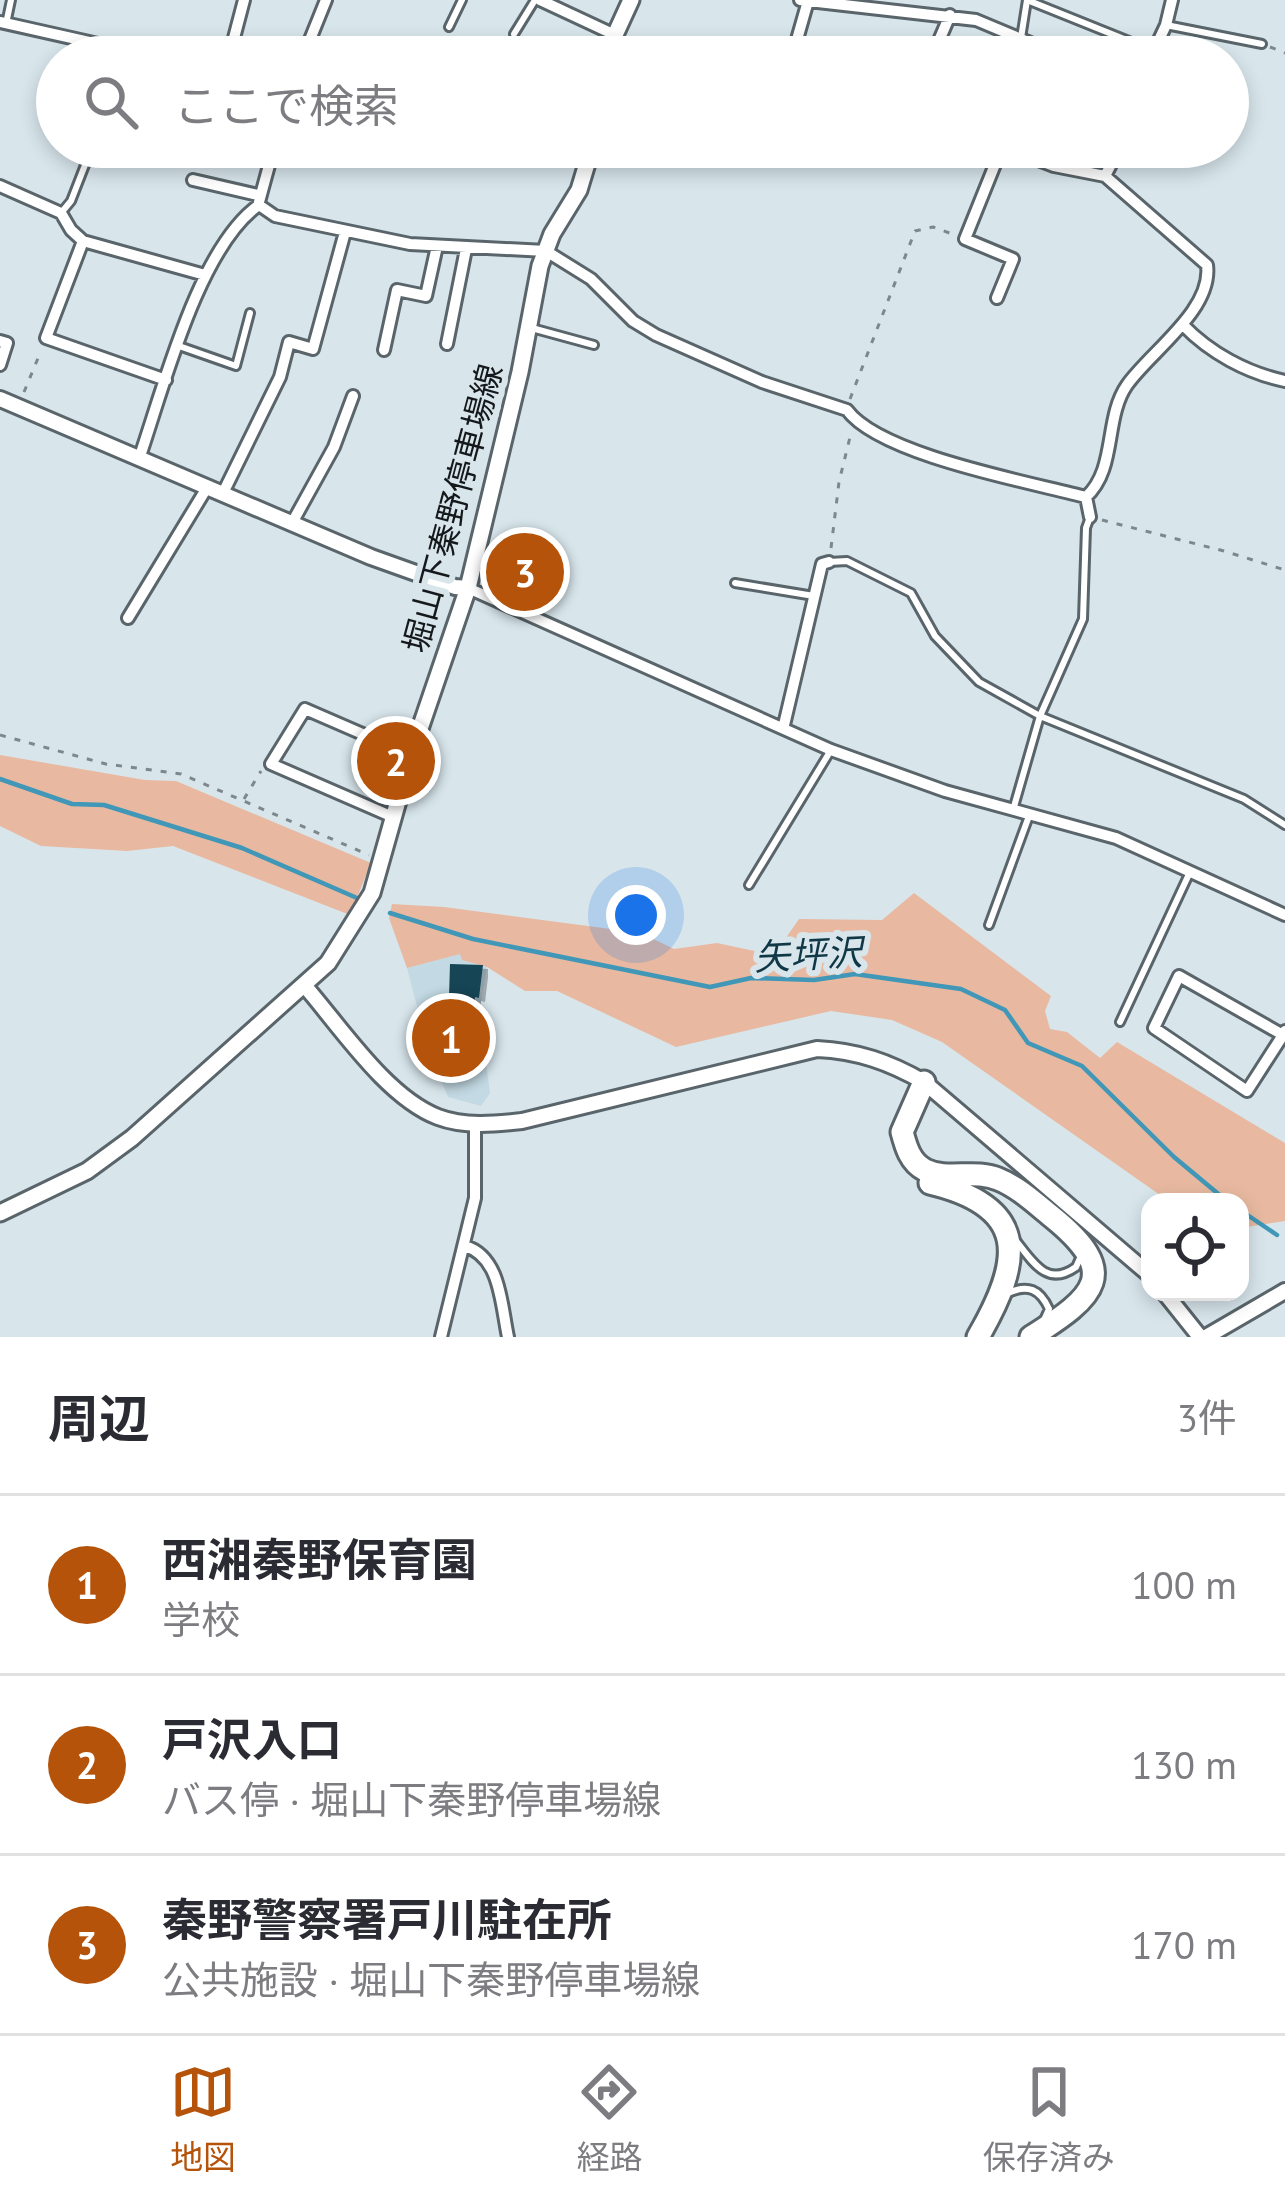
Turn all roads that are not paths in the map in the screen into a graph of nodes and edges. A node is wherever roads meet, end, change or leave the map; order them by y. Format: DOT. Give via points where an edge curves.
graph roads {
  1 [pos="11,0"];
  2 [pos="244,0"];
  3 [pos="326,0"];
  4 [pos="462,0"];
  5 [pos="537,0"];
  6 [pos="631,0"];
  7 [pos="1172,0"];
  8 [pos="804,1"];
  9 [pos="950,15"];
  10 [pos="3,23"];
  11 [pos="1166,25"];
  12 [pos="449,27"];
  13 [pos="514,34"];
  14 [pos="615,35"];
  15 [pos="54,36"];
  16 [pos="231,36"];
  17 [pos="311,36"];
  18 [pos="796,36"];
  19 [pos="941,36"];
  20 [pos="1015,36"];
  21 [pos="1021,36"];
  22 [pos="1111,36"];
  23 [pos="1161,36"];
  24 [pos="1222,36"];
  25 [pos="1249,41"];
  26 [pos="1262,44"];
  27 [pos="84,168"];
  28 [pos="268,168"];
  29 [pos="586,168"];
  30 [pos="994,168"];
  31 [pos="1064,168"];
  32 [pos="1109,168"];
  33 [pos="1105,176"];
  34 [pos="193,180"];
  35 [pos="0,186"];
  36 [pos="259,200"];
  37 [pos="61,213"];
  38 [pos="345,232"];
  39 [pos="83,241"];
  40 [pos="437,246"];
  41 [pos="466,249"];
  42 [pos="546,251"];
  43 [pos="205,275"];
  44 [pos="997,298"];
  45 [pos="250,313"];
  46 [pos="1183,325"];
  47 [pos="528,327"];
  48 [pos="32,334"];
  49 [pos="46,338"];
  50 [pos="0,340"];
  51 [pos="447,344"];
  52 [pos="594,345"];
  53 [pos="178,346"];
  54 [pos="384,350"];
  55 [pos="0,365"];
  56 [pos="166,380"];
  57 [pos="1285,381"];
  58 [pos="353,396"];
  59 [pos="0,399"];
  60 [pos="140,456"];
  61 [pos="216,489"];
  62 [pos="1086,497"];
  63 [pos="1090,517"];
  64 [pos="292,523"];
  65 [pos="829,562"];
  66 [pos="735,583"];
  67 [pos="468,588"];
  68 [pos="814,596"];
  69 [pos="128,618"];
  70 [pos="1040,716"];
  71 [pos="784,725"];
  72 [pos="831,750"];
  73 [pos="411,754"];
  74 [pos="1013,810"];
  75 [pos="1029,814"];
  76 [pos="393,817"];
  77 [pos="1285,825"];
  78 [pos="1190,872"];
  79 [pos="749,885"];
  80 [pos="1285,915"];
  81 [pos="989,925"];
  82 [pos="304,985"];
  83 [pos="1120,1022"];
  84 [pos="1284,1033"];
  85 [pos="925,1082"];
  86 [pos="475,1124"];
  87 [pos="0,1213"];
  88 [pos="1002,1223"];
  89 [pos="1075,1236"];
  90 [pos="465,1246"];
  91 [pos="1141,1267"];
  92 [pos="1285,1291"];
  93 [pos="1000,1298"];
  94 [pos="1172,1301"];
  95 [pos="1035,1334"];
  96 [pos="441,1337"];
  97 [pos="508,1337"];
  98 [pos="978,1337"];
  99 [pos="1203,1337"];
  1 -- 10 [label="lane"];
  2 -- 16 [label="street"];
  3 -- 17 [label="street"];
  4 -- 12 [label="lane"];
  5 -- 13 [label="lane"];
  5 -- 14 [label="street"];
  6 -- 14 [label="main road"];
  7 -- 11 [label="street"];
  8 -- 9 [label="street"];
  8 -- 18 [label="street"];
  9 -- 19 [label="street"];
  9 -- 20 [label="street"];
  10 -- 15 [label="street"];
  11 -- 23 [label="street"];
  11 -- 24 [label="lane"];
  21 -- 22 [label="lane" via="1028,0"];
  25 -- 26 [label="lane"];
  27 -- 37 [label="lane"];
  28 -- 36 [label="street"];
  29 -- 42 [label="main road, 堀山下秦野停車場線"];
  30 -- 44 [label="street" via="965,238 1013,259"];
  31 -- 33 [label="street"];
  32 -- 33 [label="street"];
  33 -- 46 [label="street" via="1207,265"];
  34 -- 36 [label="street"];
  35 -- 37 [label="street"];
  36 -- 38 [label="street" via="274,216"];
  36 -- 43 [label="street"];
  37 -- 39 [label="street"];
  38 -- 40 [label="street"];
  38 -- 61 [label="street" via="313,349 289,342 280,377"];
  39 -- 43 [label="street"];
  39 -- 49 [label="street"];
  40 -- 41 [label="street"];
  40 -- 54 [label="street" via="426,296 397,290"];
  41 -- 42 [label="street"];
  41 -- 51 [label="street"];
  42 -- 47 [label="main road, 堀山下秦野停車場線"];
  42 -- 62 [label="street" via="656,335 850,415 916,452"];
  43 -- 53 [label="street"];
  45 -- 53 [label="lane" via="236,366"];
  46 -- 57 [label="street" via="1225,357"];
  46 -- 62 [label="street" via="1121,395 1101,473"];
  47 -- 52 [label="lane"];
  47 -- 67 [label="main road, 堀山下秦野停車場線"];
  48 -- 49 [label="street"];
  49 -- 56 [label="street"];
  50 -- 55 [label="street" via="7,344"];
  53 -- 56 [label="street"];
  56 -- 60 [label="street"];
  58 -- 64 [label="street"];
  59 -- 60 [label="street"];
  60 -- 61 [label="street"];
  61 -- 64 [label="street"];
  61 -- 69 [label="street"];
  62 -- 63 [label="street"];
  63 -- 70 [label="lane" via="1083,620"];
  64 -- 67 [label="street"];
  65 -- 68 [label="street"];
  65 -- 70 [label="lane" via="847,561 911,593 935,636 979,682"];
  66 -- 68 [label="lane"];
  67 -- 71 [label="street"];
  67 -- 73 [label="main road, 堀山下秦野停車場線"];
  68 -- 71 [label="street"];
  70 -- 74 [label="lane"];
  70 -- 77 [label="lane" via="1179,770"];
  71 -- 72 [label="street"];
  72 -- 74 [label="street"];
  72 -- 79 [label="lane"];
  73 -- 76 [label="main road, 堀山下秦野停車場線"];
  73 -- 76 [label="street" via="305,709 271,764"];
  74 -- 75 [label="street"];
  75 -- 78 [label="street" via="1116,838"];
  75 -- 81 [label="lane"];
  76 -- 82 [label="main road, 堀山下秦野停車場線" via="372,893 328,963"];
  78 -- 80 [label="street"];
  78 -- 83 [label="lane"];
  82 -- 86 [label="street" via="394,1088 440,1118"];
  82 -- 87 [label="main road, 堀山下秦野停車場線" via="132,1138 87,1171"];
  84 -- 84 [label="street" via="1179,976 1154,1028 1247,1091"];
  85 -- 86 [label="street" via="886,1061 817,1049 522,1121"];
  85 -- 88 [label="highway" via="893,1120 898,1160 923,1181 977,1199"];
  85 -- 89 [label="highway" via="902,1132 915,1163 928,1172 998,1178"];
  85 -- 91 [label="street"];
  86 -- 90 [label="street" via="475,1198"];
  88 -- 89 [label="lane" via="1041,1272 1056,1276 1081,1258"];
  88 -- 93 [label="highway" via="1011,1258"];
  89 -- 95 [label="highway" via="1087,1248 1093,1281 1084,1298"];
  90 -- 96 [label="street"];
  90 -- 97 [label="street" via="491,1265"];
  92 -- 99 [label="street"];
  93 -- 95 [label="lane" via="1022,1288 1043,1296 1048,1309"];
  93 -- 98 [label="highway"];
  94 -- 99 [label="street"];
}
